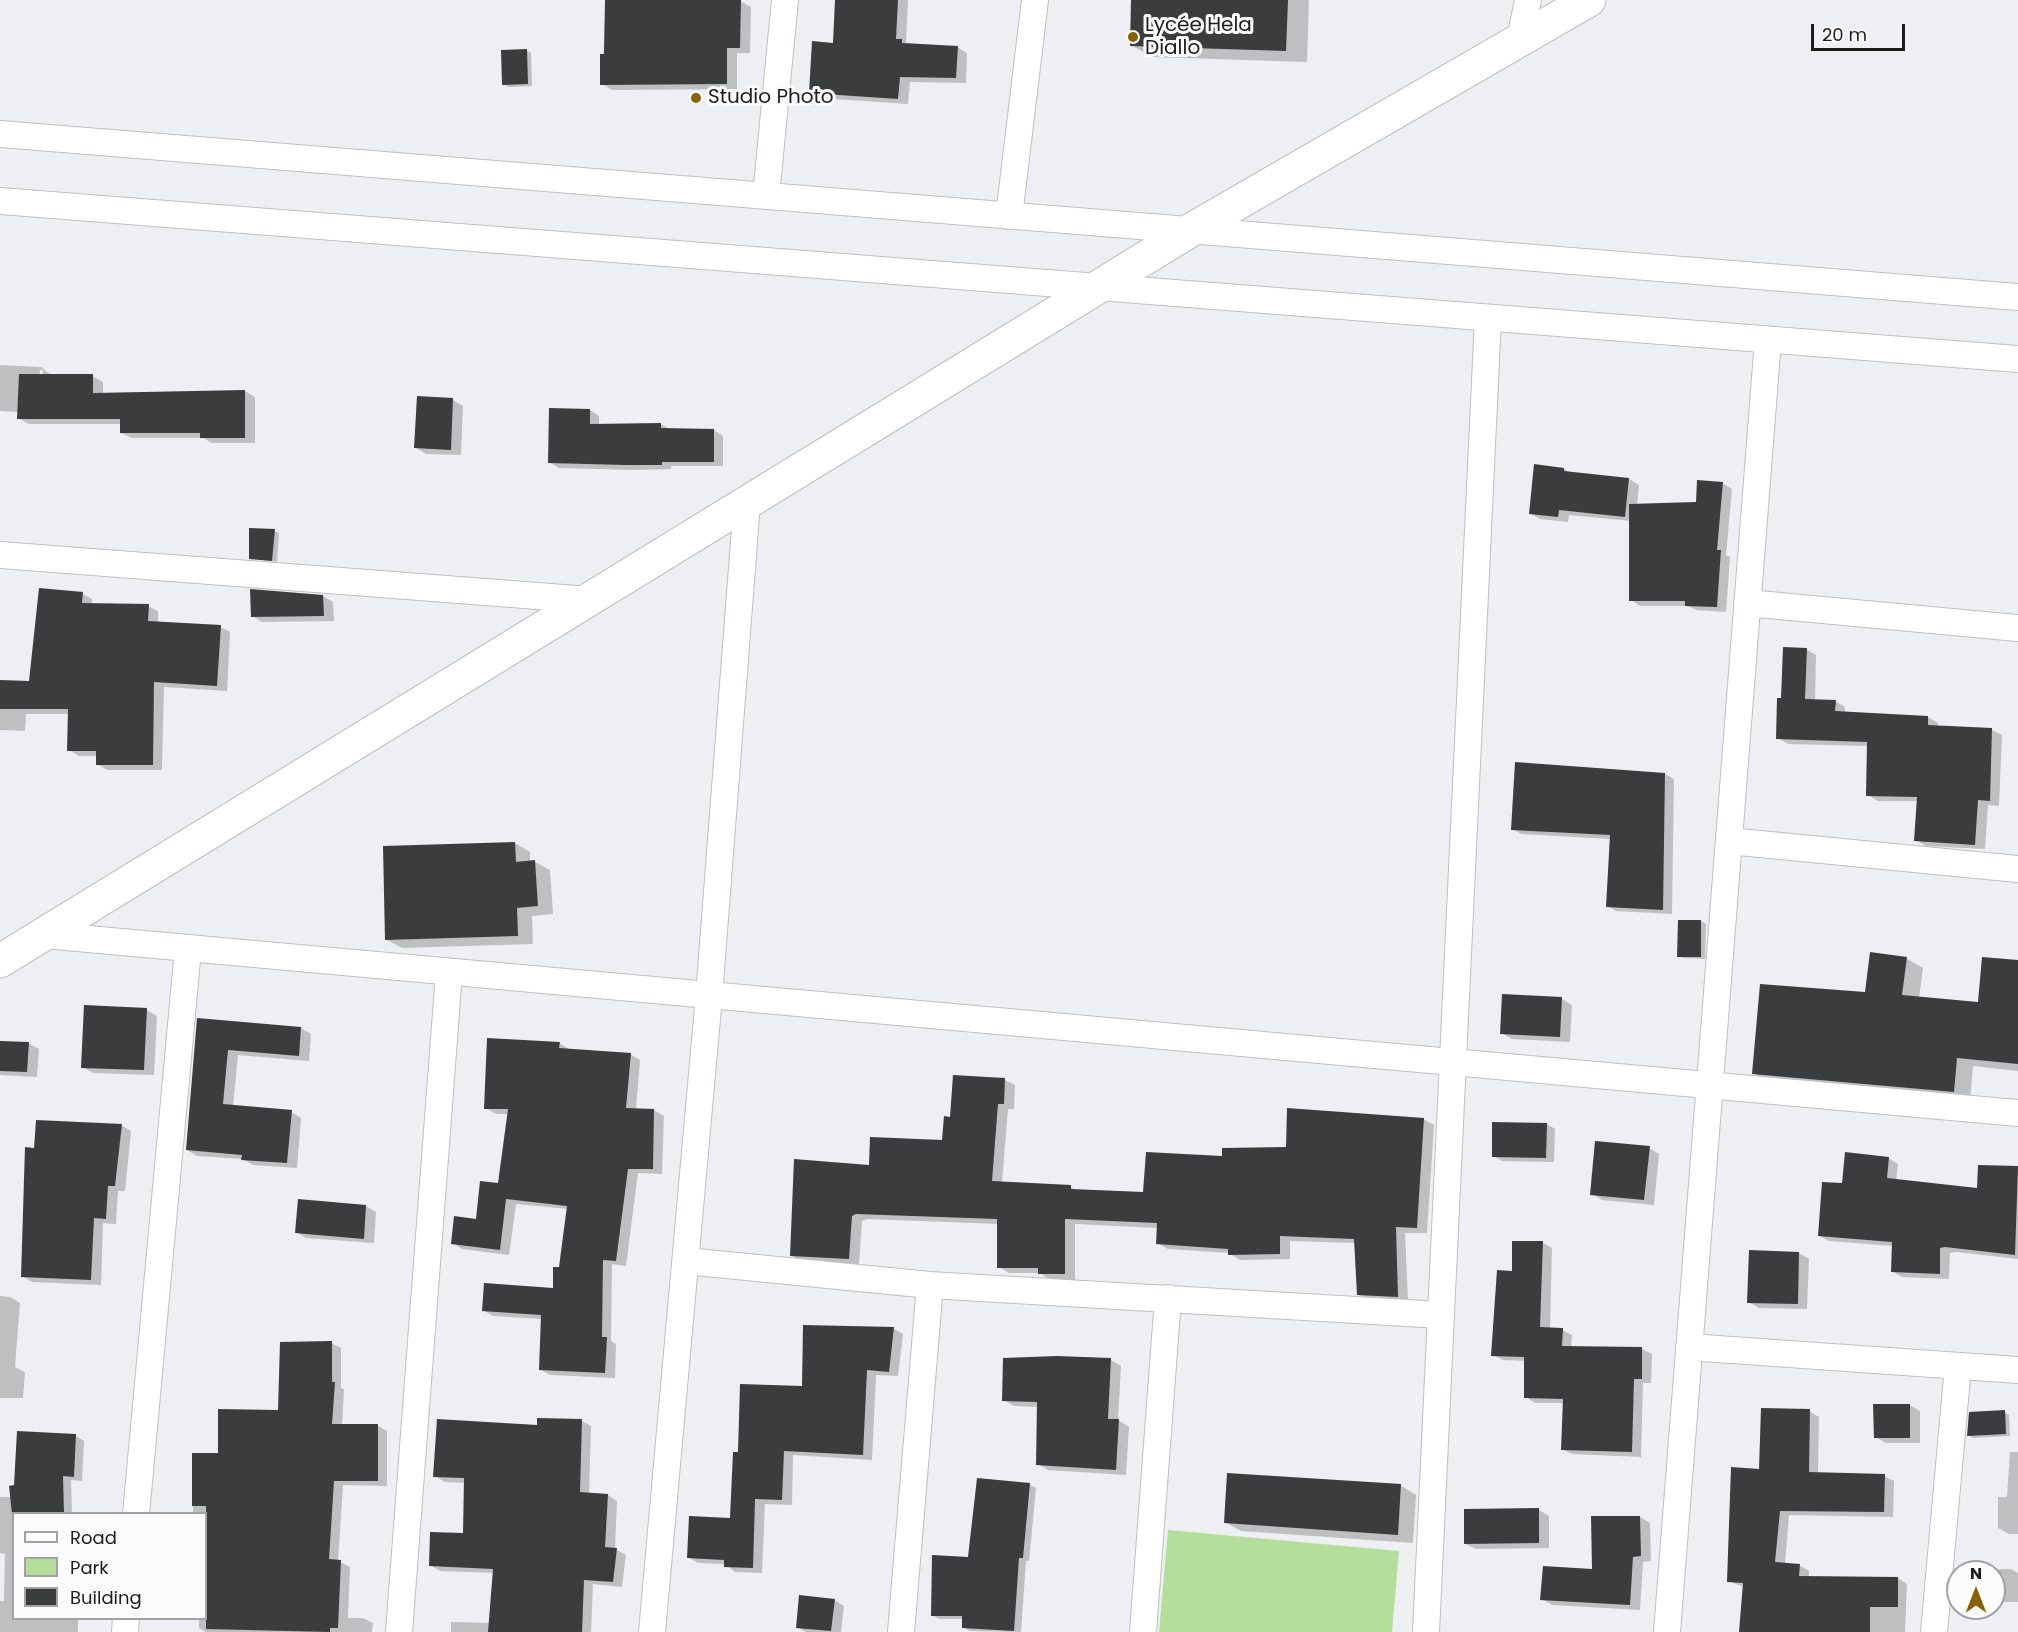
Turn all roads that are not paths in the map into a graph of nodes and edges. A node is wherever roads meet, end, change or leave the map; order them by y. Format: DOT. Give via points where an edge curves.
graph roads {
  1 [pos="785,0"];
  2 [pos="1035,0"];
  3 [pos="1528,0"];
  4 [pos="1589,0"];
  5 [pos="1520,40"];
  6 [pos="0,134"];
  7 [pos="766,196"];
  8 [pos="0,201"];
  9 [pos="1009,216"];
  10 [pos="1191,230"];
  11 [pos="1099,287"];
  12 [pos="2018,297"];
  13 [pos="1488,318"];
  14 [pos="1768,340"];
  15 [pos="2018,359"];
  16 [pos="747,503"];
  17 [pos="0,555"];
  18 [pos="590,600"];
  19 [pos="1747,603"];
  20 [pos="2018,628"];
  21 [pos="1729,841"];
  22 [pos="2018,869"];
  23 [pos="44,935"];
  24 [pos="188,949"];
  25 [pos="0,961"];
  26 [pos="449,973"];
  27 [pos="709,996"];
  28 [pos="1453,1061"];
  29 [pos="1710,1085"];
  30 [pos="2018,1113"];
  31 [pos="686,1262"];
  32 [pos="930,1285"];
  33 [pos="1168,1298"];
  34 [pos="1441,1315"];
  35 [pos="1689,1347"];
  36 [pos="1958,1366"];
  37 [pos="2018,1370"];
  38 [pos="136,1512"];
  39 [pos="399,1632"];
  40 [pos="652,1632"];
  41 [pos="901,1632"];
  42 [pos="1143,1632"];
  43 [pos="1426,1632"];
  44 [pos="1667,1632"];
  45 [pos="1934,1632"];
  1 -- 7 [label="street"];
  2 -- 9 [label="street"];
  3 -- 5 [label="street"];
  4 -- 5 [label="street"];
  5 -- 10 [label="street"];
  6 -- 7 [label="street"];
  7 -- 9 [label="street"];
  8 -- 11 [label="street"];
  9 -- 10 [label="street"];
  10 -- 11 [label="street"];
  10 -- 12 [label="street"];
  11 -- 13 [label="street"];
  11 -- 16 [label="street"];
  13 -- 14 [label="street"];
  13 -- 28 [label="street"];
  14 -- 15 [label="street"];
  14 -- 19 [label="street"];
  16 -- 18 [label="street"];
  16 -- 27 [label="street"];
  17 -- 18 [label="street"];
  18 -- 23 [label="street"];
  19 -- 20 [label="street"];
  19 -- 21 [label="street"];
  21 -- 22 [label="street"];
  21 -- 29 [label="street"];
  23 -- 24 [label="street"];
  23 -- 25 [label="street"];
  24 -- 26 [label="street"];
  24 -- 38 [label="street"];
  26 -- 27 [label="street"];
  26 -- 39 [label="street"];
  27 -- 28 [label="street"];
  27 -- 31 [label="street"];
  28 -- 29 [label="street"];
  28 -- 34 [label="street"];
  29 -- 30 [label="street"];
  29 -- 35 [label="street"];
  31 -- 32 [label="street"];
  31 -- 40 [label="street"];
  32 -- 33 [label="street"];
  32 -- 41 [label="street"];
  33 -- 34 [label="street"];
  33 -- 42 [label="street"];
  34 -- 43 [label="street"];
  35 -- 36 [label="street"];
  35 -- 44 [label="street"];
  36 -- 37 [label="street"];
  36 -- 45 [label="street"];
}
